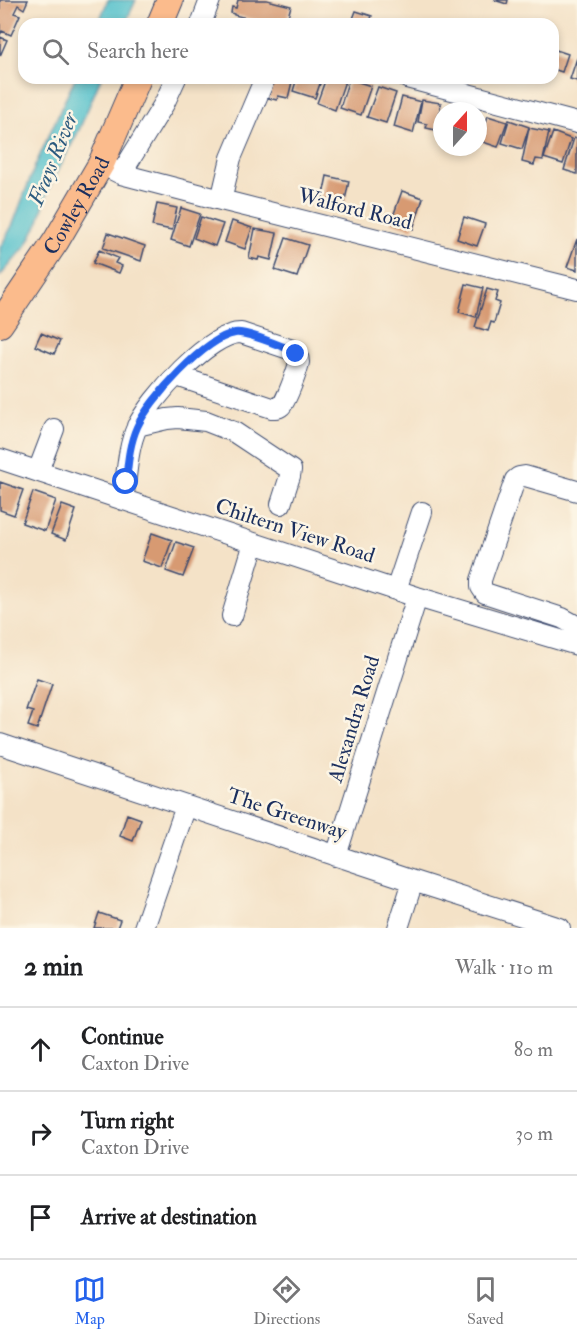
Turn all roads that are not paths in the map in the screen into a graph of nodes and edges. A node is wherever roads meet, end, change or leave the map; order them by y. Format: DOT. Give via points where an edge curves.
graph roads {
  1 [pos="170,0"];
  2 [pos="210,0"];
  3 [pos="162,18"];
  4 [pos="205,18"];
  5 [pos="136,84"];
  6 [pos="173,84"];
  7 [pos="262,84"];
  8 [pos="430,84"];
  9 [pos="577,123"];
  10 [pos="111,169"];
  11 [pos="221,200"];
  12 [pos="577,289"];
  13 [pos="0,324"];
  14 [pos="177,376"];
  15 [pos="137,426"];
  16 [pos="54,429"];
  17 [pos="0,459"];
  18 [pos="38,471"];
  19 [pos="577,491"];
  20 [pos="123,500"];
  21 [pos="280,504"];
  22 [pos="422,512"];
  23 [pos="254,543"];
  24 [pos="396,590"];
  25 [pos="417,597"];
  26 [pos="232,616"];
  27 [pos="577,630"];
  28 [pos="577,645"];
  29 [pos="0,744"];
  30 [pos="186,806"];
  31 [pos="336,856"];
  32 [pos="413,881"];
  33 [pos="144,928"];
  34 [pos="398,928"];
  35 [pos="560,928"];
  1 -- 3 [label="main road"];
  2 -- 4 [label="street"];
  5 -- 10 [label="main road, Cowley Road"];
  6 -- 10 [label="street" via="164,104"];
  7 -- 11 [label="street" via="231,158"];
  8 -- 9 [label="street"];
  10 -- 11 [label="street, Walford Road"];
  10 -- 13 [label="main road, Cowley Road"];
  11 -- 12 [label="street, Walford Road"];
  14 -- 14 [label="street" via="207,347 238,333 292,350 298,359 284,403 278,408"];
  14 -- 15 [label="street" via="149,406"];
  15 -- 20 [label="street"];
  15 -- 21 [label="street" via="187,418 215,423 234,432 291,470"];
  16 -- 18 [label="street"];
  17 -- 18 [label="street, Chiltern View Road"];
  18 -- 20 [label="street, Chiltern View Road"];
  19 -- 27 [label="street" via="525,476 515,480 481,580 485,593 562,618"];
  20 -- 23 [label="street, Chiltern View Road"];
  22 -- 24 [label="street"];
  23 -- 24 [label="street, Chiltern View Road"];
  23 -- 26 [label="street"];
  24 -- 25 [label="street, Chiltern View Road"];
  25 -- 28 [label="street, Chiltern View Road"];
  25 -- 31 [label="street, Alexandra Road"];
  29 -- 30 [label="street, The Greenway"];
  30 -- 31 [label="street, The Greenway"];
  30 -- 33 [label="street"];
  31 -- 32 [label="street, The Greenway"];
  32 -- 34 [label="street"];
  32 -- 35 [label="street, The Greenway"];
}
